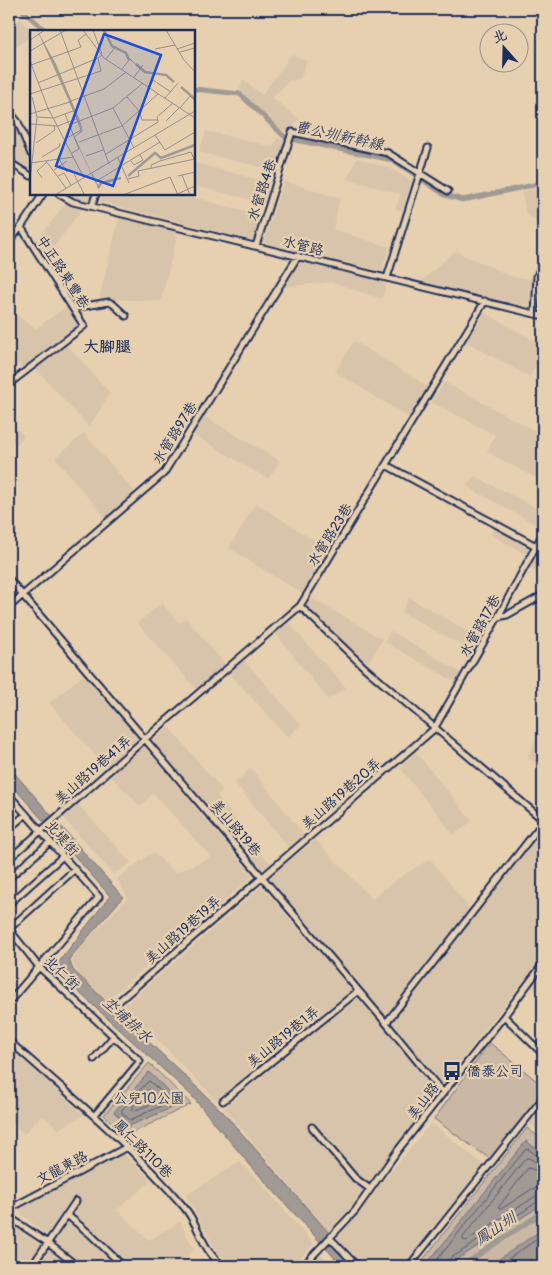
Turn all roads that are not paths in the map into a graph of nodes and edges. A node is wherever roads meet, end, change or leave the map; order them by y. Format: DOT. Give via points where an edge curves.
graph roads {
  1 [pos="9,111"];
  2 [pos="428,148"];
  3 [pos="30,152"];
  4 [pos="9,162"];
  5 [pos="419,174"];
  6 [pos="30,175"];
  7 [pos="448,191"];
  8 [pos="42,195"];
  9 [pos="60,195"];
  10 [pos="96,195"];
  11 [pos="92,206"];
  12 [pos="21,226"];
  13 [pos="9,242"];
  14 [pos="256,246"];
  15 [pos="298,256"];
  16 [pos="543,262"];
  17 [pos="387,278"];
  18 [pos="485,301"];
  19 [pos="73,308"];
  20 [pos="535,314"];
  21 [pos="126,316"];
  22 [pos="543,316"];
  23 [pos="9,384"];
  24 [pos="386,465"];
  25 [pos="543,533"];
  26 [pos="536,546"];
  27 [pos="543,553"];
  28 [pos="9,578"];
  29 [pos="22,595"];
  30 [pos="543,595"];
  31 [pos="300,606"];
  32 [pos="9,607"];
  33 [pos="498,617"];
  34 [pos="434,729"];
  35 [pos="145,739"];
  36 [pos="9,795"];
  37 [pos="26,814"];
  38 [pos="543,821"];
  39 [pos="9,829"];
  40 [pos="42,830"];
  41 [pos="50,842"];
  42 [pos="63,856"];
  43 [pos="9,859"];
  44 [pos="74,870"];
  45 [pos="262,876"];
  46 [pos="9,878"];
  47 [pos="9,904"];
  48 [pos="9,929"];
  49 [pos="543,964"];
  50 [pos="39,967"];
  51 [pos="358,991"];
  52 [pos="119,1001"];
  53 [pos="9,1002"];
  54 [pos="504,1016"];
  55 [pos="386,1023"];
  56 [pos="113,1037"];
  57 [pos="9,1041"];
  58 [pos="543,1054"];
  59 [pos="94,1059"];
  60 [pos="443,1093"];
  61 [pos="543,1098"];
  62 [pos="222,1101"];
  63 [pos="94,1116"];
  64 [pos="312,1127"];
  65 [pos="127,1147"];
  66 [pos="370,1190"];
  67 [pos="76,1201"];
  68 [pos="9,1209"];
  69 [pos="67,1215"];
  70 [pos="9,1217"];
  71 [pos="330,1239"];
  72 [pos="48,1243"];
  73 [pos="121,1264"];
  74 [pos="306,1265"];
  75 [pos="32,1266"];
  76 [pos="77,1266"];
  77 [pos="224,1266"];
  78 [pos="357,1266"];
  79 [pos="409,1266"];
  1 -- 3 [label="street" via="18,122"];
  2 -- 5 [label="street"];
  4 -- 6 [label="street"];
  5 -- 7 [label="street"];
  5 -- 14 [label="street, 水管路4巷" via="388,153 294,132"];
  5 -- 17 [label="street"];
  8 -- 12 [label="street, 中正路東豐巷"];
  9 -- 11 [label="street, 水管路"];
  10 -- 11 [label="street"];
  11 -- 14 [label="street, 水管路"];
  12 -- 13 [label="street, 中正路東豐巷"];
  12 -- 19 [label="street, 中正路東豐巷"];
  14 -- 15 [label="street, 水管路"];
  15 -- 17 [label="street, 水管路"];
  15 -- 29 [label="street, 水管路97巷" via="164,473"];
  16 -- 20 [label="street" via="537,276"];
  17 -- 18 [label="street, 水管路"];
  18 -- 20 [label="street, 水管路"];
  18 -- 24 [label="street, 水管路23巷"];
  19 -- 21 [label="street" via="110,302"];
  19 -- 23 [label="street, 中正路東豐巷" via="84,326"];
  20 -- 22 [label="street, 水管路"];
  24 -- 26 [label="street"];
  24 -- 31 [label="street, 水管路23巷"];
  25 -- 26 [label="street, 水管路17巷"];
  26 -- 27 [label="street"];
  26 -- 33 [label="street, 水管路17巷"];
  28 -- 29 [label="street, 美山路19巷"];
  29 -- 32 [label="street, 水管路97巷"];
  29 -- 35 [label="street, 美山路19巷"];
  30 -- 33 [label="street"];
  31 -- 34 [label="street"];
  31 -- 35 [label="street, 水管路23巷"];
  33 -- 34 [label="street, 水管路17巷"];
  34 -- 38 [label="street"];
  34 -- 45 [label="street, 美山路19巷20弄"];
  35 -- 40 [label="street, 美山路19巷41弄"];
  35 -- 45 [label="street, 美山路19巷"];
  36 -- 37 [label="street, 北堤街"];
  37 -- 39 [label="street"];
  37 -- 40 [label="street, 北堤街"];
  38 -- 55 [label="street"];
  40 -- 41 [label="street, 北堤街"];
  40 -- 43 [label="street, 美山路19巷41弄"];
  41 -- 42 [label="street, 北堤街"];
  41 -- 46 [label="street"];
  42 -- 44 [label="street, 北堤街"];
  42 -- 47 [label="street"];
  44 -- 48 [label="street"];
  44 -- 50 [label="street, 北堤街" via="98,897"];
  45 -- 51 [label="street, 美山路19巷"];
  45 -- 52 [label="street, 美山路19巷19弄"];
  48 -- 50 [label="street, 北仁街"];
  49 -- 54 [label="street, 美山路"];
  50 -- 53 [label="street"];
  50 -- 56 [label="street, 北仁街"];
  51 -- 55 [label="street, 美山路19巷"];
  51 -- 62 [label="street, 美山路19巷1弄"];
  54 -- 58 [label="street"];
  54 -- 60 [label="street, 美山路"];
  55 -- 60 [label="street, 美山路19巷"];
  56 -- 59 [label="street"];
  56 -- 63 [label="street, 北仁街" via="140,1061"];
  57 -- 63 [label="street, 鳳仁路110巷"];
  60 -- 66 [label="street, 美山路"];
  61 -- 79 [label="street"];
  63 -- 65 [label="street, 鳳仁路110巷"];
  64 -- 66 [label="street" via="355,1178"];
  65 -- 68 [label="street, 文龍東路"];
  65 -- 77 [label="street, 鳳仁路110巷" via="185,1208 208,1251"];
  66 -- 71 [label="street, 美山路"];
  67 -- 69 [label="street"];
  69 -- 72 [label="street"];
  69 -- 73 [label="street"];
  70 -- 72 [label="street"];
  71 -- 74 [label="street, 美山路"];
  71 -- 78 [label="street"];
  72 -- 75 [label="street"];
  72 -- 76 [label="street"];
}
